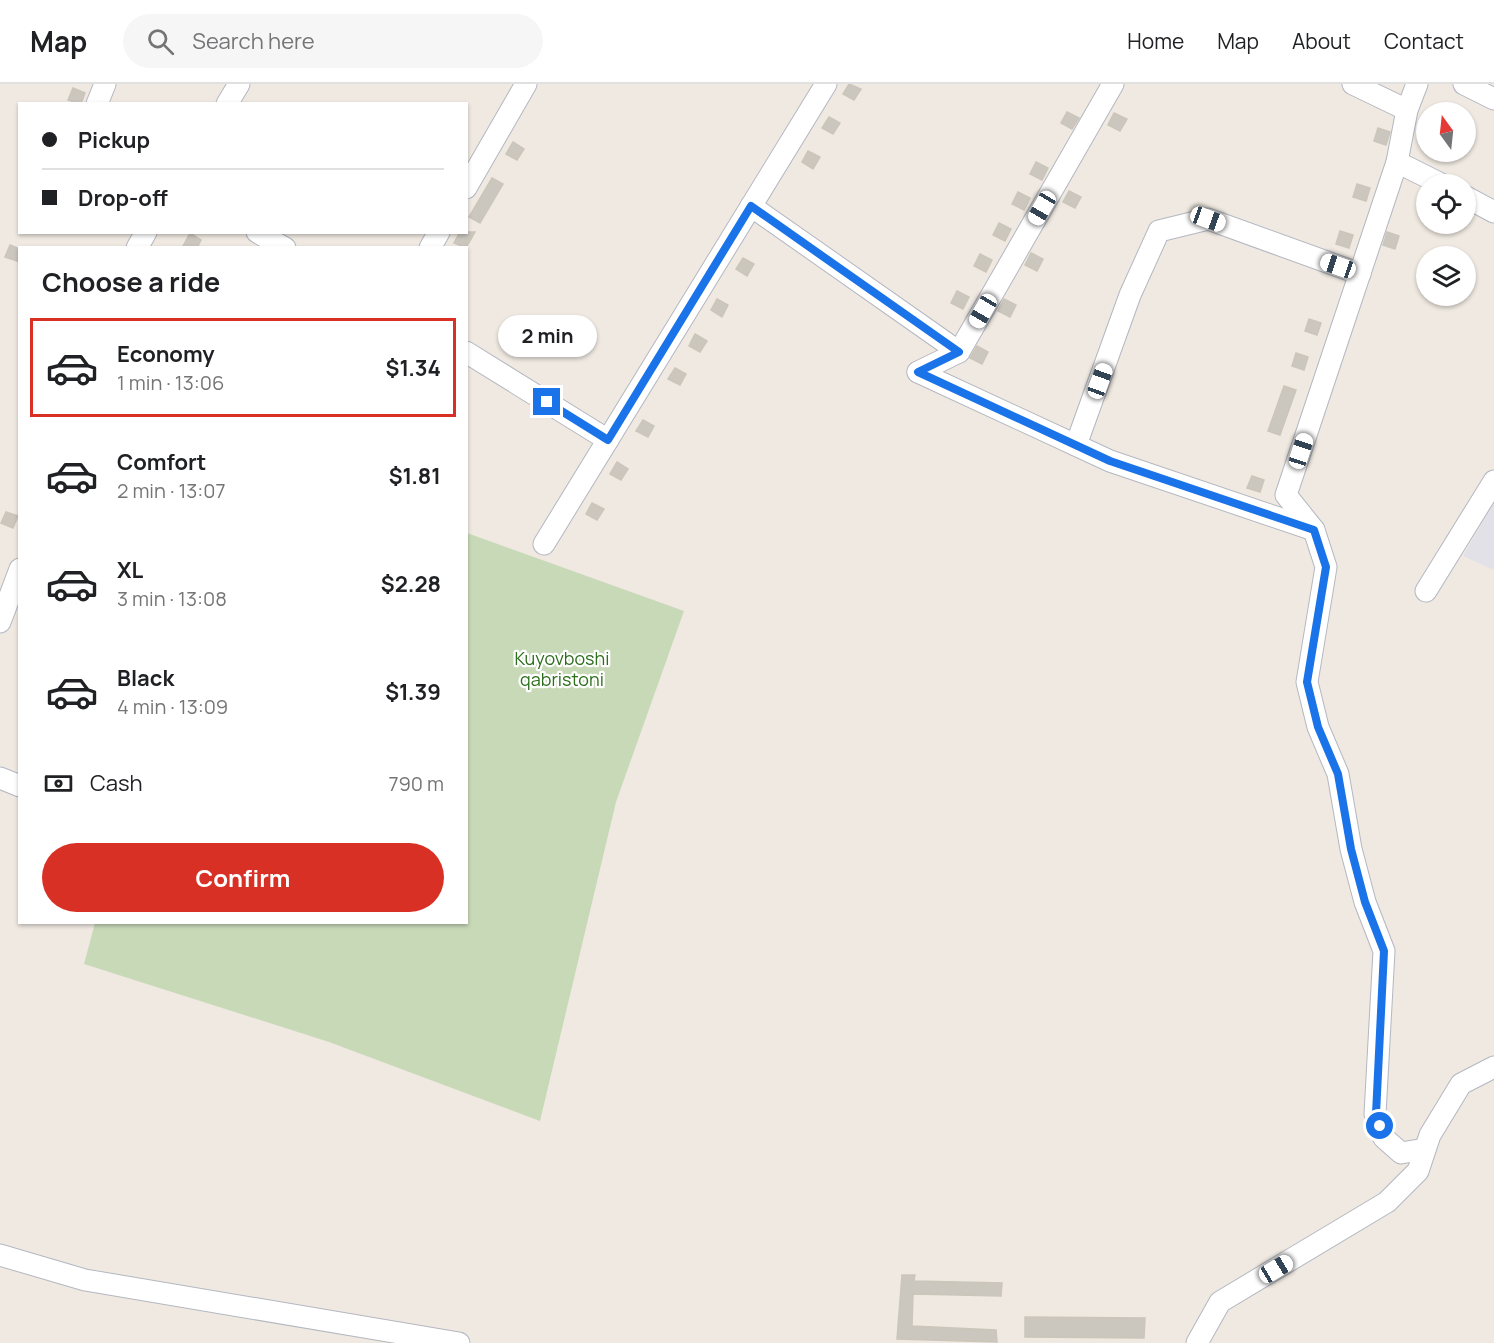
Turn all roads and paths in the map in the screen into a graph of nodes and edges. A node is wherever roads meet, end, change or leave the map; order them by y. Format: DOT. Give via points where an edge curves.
graph roads {
  1 [pos="105,84"];
  2 [pos="239,84"];
  3 [pos="526,84"];
  4 [pos="826,84"];
  5 [pos="1113,84"];
  6 [pos="1353,84"];
  7 [pos="1417,84"];
  8 [pos="1464,84"];
  9 [pos="1494,99"];
  10 [pos="97,102"];
  11 [pos="228,102"];
  12 [pos="1407,110"];
  13 [pos="1397,162"];
  14 [pos="1421,174"];
  15 [pos="468,185"];
  16 [pos="1476,202"];
  17 [pos="751,206"];
  18 [pos="1494,212"];
  19 [pos="260,234"];
  20 [pos="282,246"];
  21 [pos="1360,274"];
  22 [pos="959,352"];
  23 [pos="468,353"];
  24 [pos="608,440"];
  25 [pos="1076,445"];
  26 [pos="1494,481"];
  27 [pos="1314,530"];
  28 [pos="544,544"];
  29 [pos="14,576"];
  30 [pos="1426,591"];
  31 [pos="0,622"];
  32 [pos="0,778"];
  33 [pos="18,785"];
  34 [pos="1494,1067"];
  35 [pos="1425,1149"];
  36 [pos="0,1255"];
  37 [pos="459,1343"];
  38 [pos="1197,1343"];
  1 -- 10 [label="street"];
  2 -- 11 [label="street"];
  3 -- 15 [label="street"];
  4 -- 17 [label="street"];
  5 -- 22 [label="street"];
  6 -- 12 [label="street"];
  7 -- 12 [label="street"];
  8 -- 9 [label="street"];
  12 -- 13 [label="street"];
  13 -- 14 [label="street"];
  13 -- 21 [label="street"];
  16 -- 18 [label="street"];
  17 -- 22 [label="street"];
  17 -- 24 [label="street"];
  19 -- 20 [label="street"];
  21 -- 25 [label="street" via="1208,219 1159,231 1130,295"];
  21 -- 27 [label="street" via="1286,495"];
  22 -- 25 [label="street" via="918,372"];
  23 -- 24 [label="street"];
  24 -- 28 [label="street"];
  25 -- 27 [label="street" via="1110,461"];
  26 -- 30 [label="street"];
  27 -- 35 [label="street" via="1326,567 1307,682 1318,727 1338,774 1365,902 1384,951 1376,1114 1384,1138 1401,1153"];
  29 -- 31 [label="street"];
  32 -- 33 [label="street"];
  34 -- 35 [label="street" via="1461,1084"];
  35 -- 38 [label="street" via="1418,1171 1387,1202 1220,1302"];
  36 -- 37 [label="street" via="85,1280"];
}
